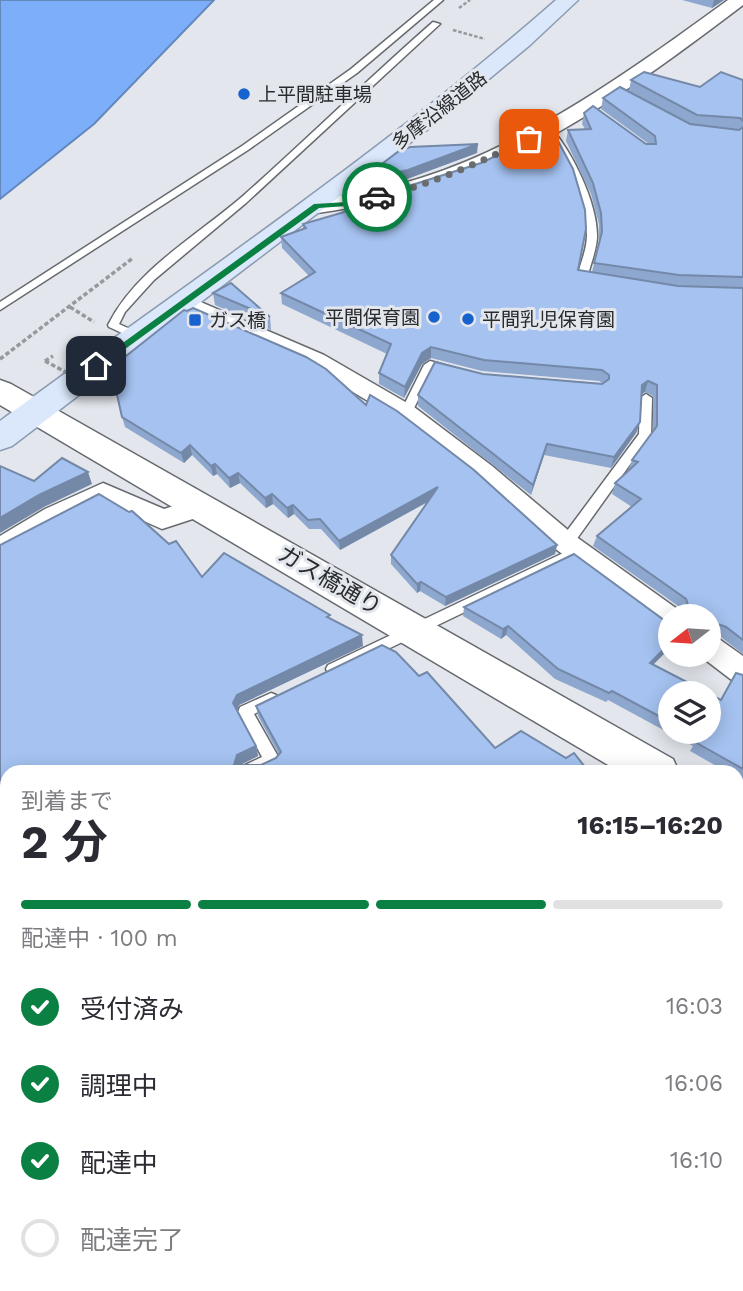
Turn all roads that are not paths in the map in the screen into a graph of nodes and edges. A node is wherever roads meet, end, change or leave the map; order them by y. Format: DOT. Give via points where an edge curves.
graph roads {
  1 [pos="439,0"];
  2 [pos="568,0"];
  3 [pos="739,0"];
  4 [pos="416,19"];
  5 [pos="548,130"];
  6 [pos="317,206"];
  7 [pos="609,282"];
  8 [pos="182,301"];
  9 [pos="0,307"];
  10 [pos="137,336"];
  11 [pos="469,375"];
  12 [pos="0,391"];
  13 [pos="646,398"];
  14 [pos="36,411"];
  15 [pos="406,413"];
  16 [pos="0,438"];
  17 [pos="202,506"];
  18 [pos="572,547"];
  19 [pos="0,549"];
  20 [pos="658,610"];
  21 [pos="414,629"];
  22 [pos="721,656"];
  23 [pos="743,672"];
  24 [pos="320,675"];
  25 [pos="282,694"];
  26 [pos="261,765"];
  27 [pos="633,765"];
  1 -- 4 [label="lane"];
  2 -- 6 [label="main road, 多摩沿線道路" via="498,65"];
  3 -- 5 [label="street" via="619,92"];
  4 -- 9 [label="lane" via="354,71 245,148"];
  4 -- 10 [label="lane" via="436,24 146,283 116,316 113,326"];
  5 -- 6 [label="street" via="401,192"];
  5 -- 7 [label="lane" via="558,140 589,212 592,238 582,278"];
  6 -- 8 [label="main road, 多摩沿線道路"];
  8 -- 10 [label="main road, 多摩沿線道路"];
  8 -- 15 [label="street" via="316,360"];
  10 -- 14 [label="main road, 多摩沿線道路"];
  11 -- 15 [label="lane" via="430,365"];
  12 -- 14 [label="main road, ガス橋通り"];
  13 -- 18 [label="lane" via="645,435"];
  14 -- 16 [label="main road, 多摩沿線道路"];
  14 -- 17 [label="main road, ガス橋通り"];
  15 -- 18 [label="street"];
  17 -- 19 [label="street" via="162,519 103,492"];
  17 -- 21 [label="main road, ガス橋通り"];
  18 -- 20 [label="street"];
  18 -- 21 [label="lane"];
  21 -- 24 [label="lane"];
  21 -- 27 [label="main road, ガス橋通り"];
  22 -- 23 [label="street"];
  25 -- 26 [label="lane" via="244,712 272,760"];
}
